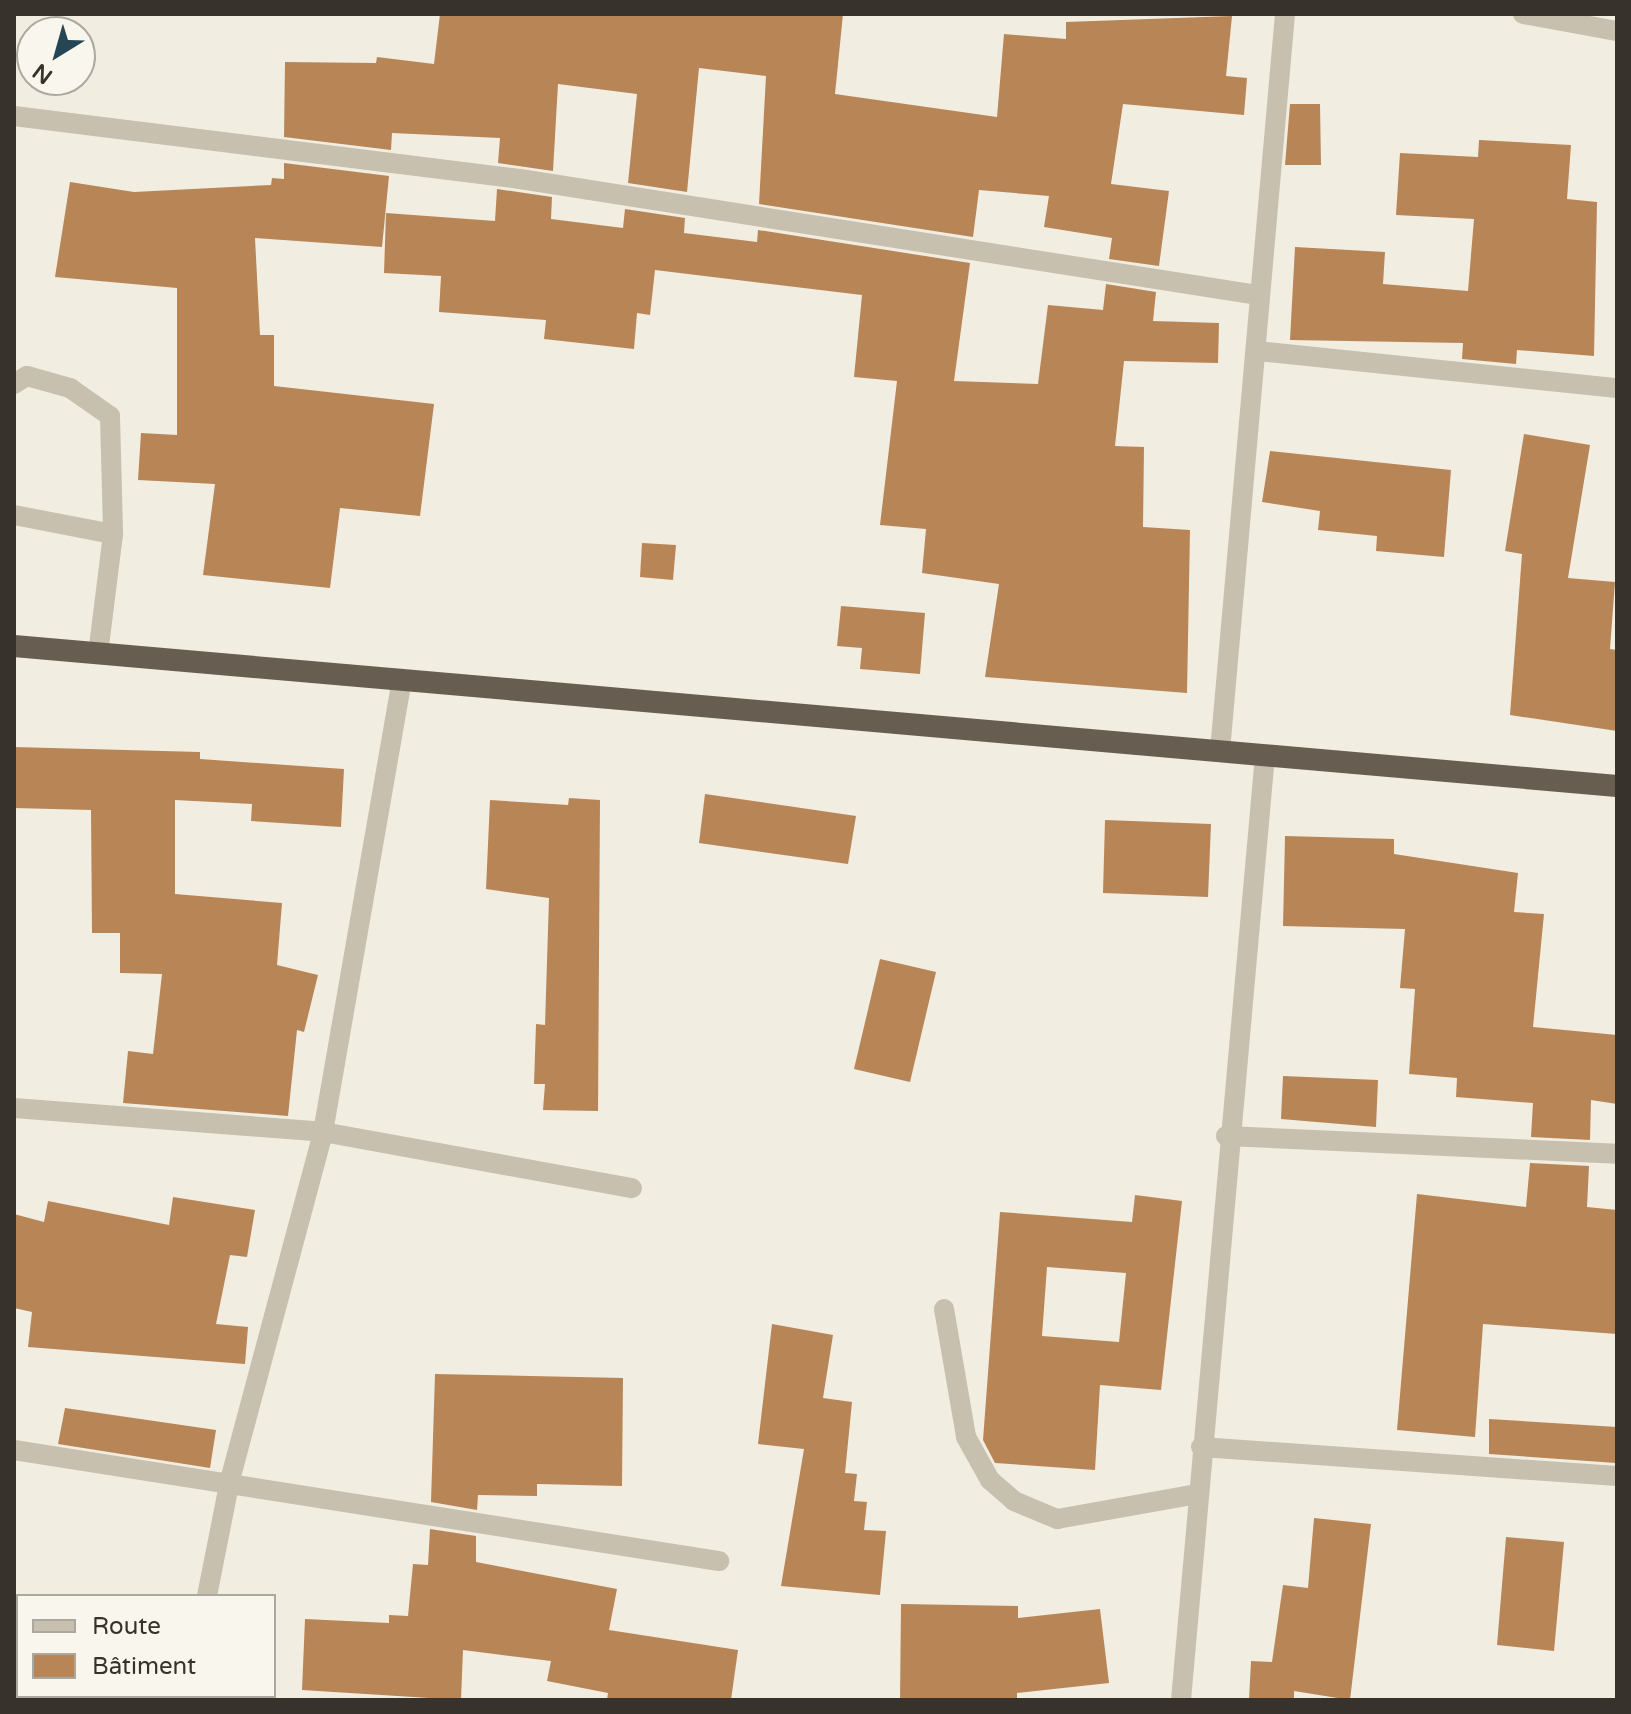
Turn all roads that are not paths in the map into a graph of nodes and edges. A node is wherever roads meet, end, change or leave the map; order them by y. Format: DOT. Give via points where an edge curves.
graph roads {
  1 [pos="1285,14"];
  2 [pos="1523,14"];
  3 [pos="1617,31"];
  4 [pos="14,116"];
  5 [pos="1257,295"];
  6 [pos="1258,351"];
  7 [pos="14,384"];
  8 [pos="1617,388"];
  9 [pos="14,515"];
  10 [pos="113,534"];
  11 [pos="14,646"];
  12 [pos="98,654"];
  13 [pos="402,679"];
  14 [pos="1220,751"];
  15 [pos="1265,755"];
  16 [pos="1617,786"];
  17 [pos="14,1108"];
  18 [pos="323,1132"];
  19 [pos="1226,1136"];
  20 [pos="1617,1154"];
  21 [pos="632,1188"];
  22 [pos="944,1309"];
  23 [pos="1201,1447"];
  24 [pos="14,1450"];
  25 [pos="1617,1476"];
  26 [pos="230,1480"];
  27 [pos="1198,1494"];
  28 [pos="719,1561"];
  29 [pos="207,1594"];
  30 [pos="1181,1700"];
  1 -- 5 [label="street"];
  2 -- 3 [label="street"];
  4 -- 5 [label="street" via="520,179"];
  5 -- 6 [label="street"];
  6 -- 8 [label="street"];
  6 -- 14 [label="street"];
  7 -- 10 [label="street" via="27,376 70,388 110,416"];
  9 -- 10 [label="street"];
  10 -- 12 [label="street"];
  11 -- 12 [label="highway"];
  12 -- 13 [label="highway"];
  13 -- 14 [label="highway"];
  13 -- 18 [label="street"];
  14 -- 15 [label="highway"];
  15 -- 16 [label="highway"];
  15 -- 19 [label="street"];
  17 -- 18 [label="street"];
  18 -- 21 [label="street"];
  18 -- 26 [label="street"];
  19 -- 20 [label="street"];
  19 -- 23 [label="street"];
  22 -- 27 [label="street" via="966,1437 990,1480 1014,1501 1057,1519"];
  23 -- 25 [label="street"];
  23 -- 27 [label="street"];
  24 -- 26 [label="street" via="102,1469"];
  26 -- 28 [label="street"];
  26 -- 29 [label="street"];
  27 -- 30 [label="street"];
}
